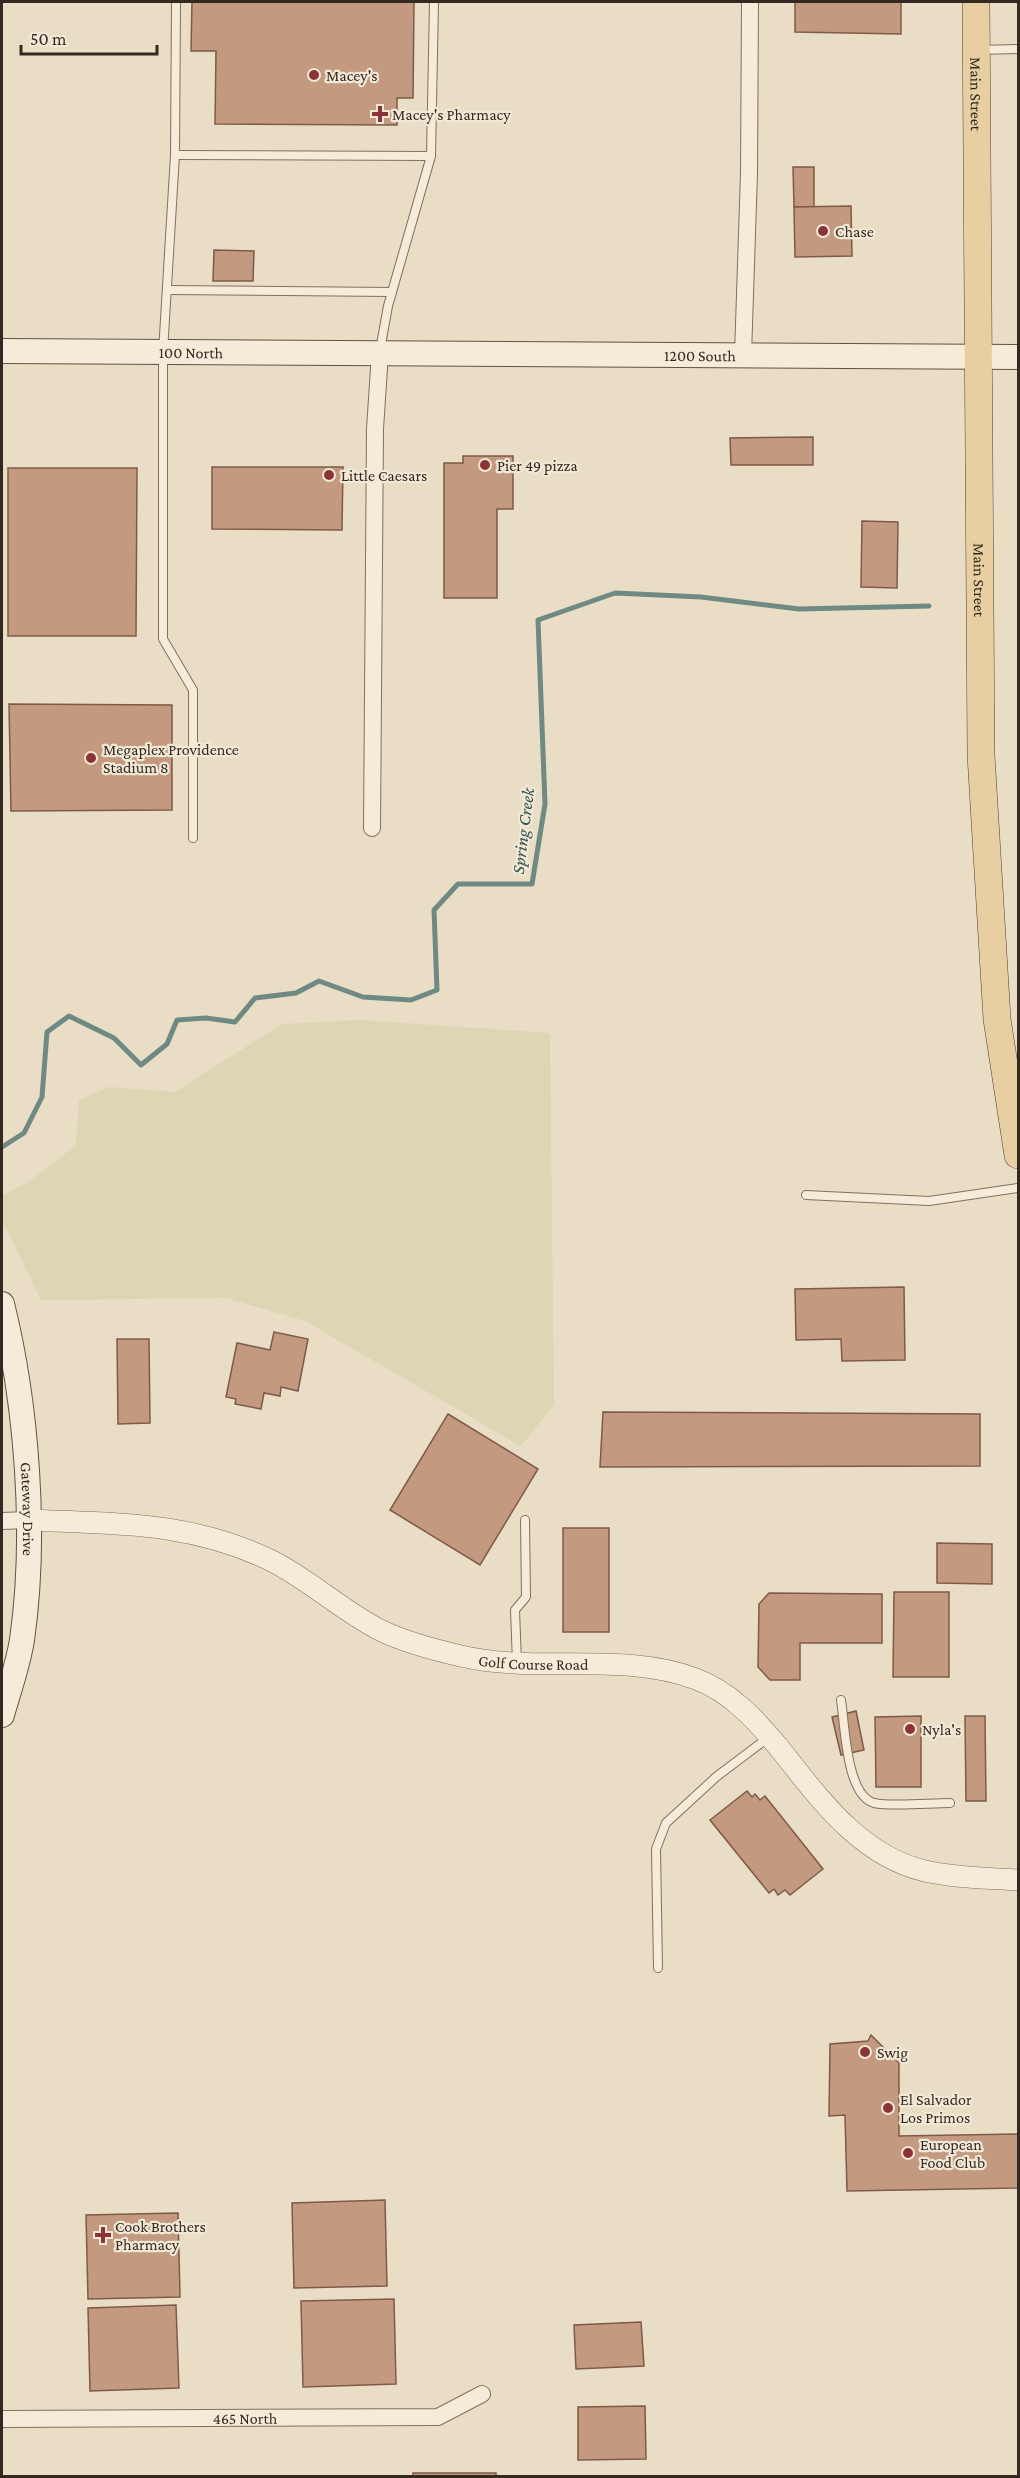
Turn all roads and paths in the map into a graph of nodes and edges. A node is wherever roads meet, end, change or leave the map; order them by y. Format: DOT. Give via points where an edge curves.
graph roads {
  1 [pos="176,2"];
  2 [pos="434,2"];
  3 [pos="750,2"];
  4 [pos="976,2"];
  5 [pos="1018,49"];
  6 [pos="975,50"];
  7 [pos="175,155"];
  8 [pos="431,156"];
  9 [pos="168,290"];
  10 [pos="392,292"];
  11 [pos="2,351"];
  12 [pos="162,352"];
  13 [pos="380,353"];
  14 [pos="743,356"];
  15 [pos="976,357"];
  16 [pos="1018,357"];
  17 [pos="372,828"];
  18 [pos="193,838"];
  19 [pos="1018,1155"];
  20 [pos="1018,1188"];
  21 [pos="806,1196"];
  22 [pos="2,1304"];
  23 [pos="27,1520"];
  24 [pos="525,1520"];
  25 [pos="2,1521"];
  26 [pos="517,1663"];
  27 [pos="841,1700"];
  28 [pos="2,1714"];
  29 [pos="770,1736"];
  30 [pos="950,1803"];
  31 [pos="1018,1880"];
  32 [pos="658,1968"];
  33 [pos="482,2394"];
  34 [pos="2,2419"];
  1 -- 7 [label="lane"];
  2 -- 8 [label="lane"];
  3 -- 14 [label="street"];
  4 -- 6 [label="main road, Main Street"];
  5 -- 6 [label="lane"];
  6 -- 15 [label="main road, Main Street"];
  7 -- 8 [label="lane"];
  7 -- 9 [label="lane"];
  8 -- 10 [label="lane"];
  9 -- 10 [label="lane"];
  9 -- 12 [label="lane"];
  10 -- 13 [label="lane"];
  11 -- 12 [label="main road, 100 North"];
  12 -- 13 [label="main road, 100 North"];
  12 -- 18 [label="lane" via="163,639 193,690"];
  13 -- 14 [label="main road, 1200 South"];
  13 -- 17 [label="street" via="375,429"];
  14 -- 15 [label="main road, 1200 South"];
  15 -- 16 [label="main road, 1200 South"];
  15 -- 19 [label="main road, Main Street" via="981,755 997,1019"];
  20 -- 21 [label="lane" via="929,1201"];
  22 -- 23 [label="main road, Gateway Drive" via="14,1353 24,1433"];
  23 -- 25 [label="street, Golf Course Road"];
  23 -- 26 [label="street, Golf Course Road" via="147,1525 190,1531 272,1561 381,1630 461,1656"];
  23 -- 28 [label="main road, Gateway Drive" via="22,1641"];
  24 -- 26 [label="lane" via="526,1597 515,1610"];
  26 -- 29 [label="street, Golf Course Road" via="658,1668 698,1679 730,1698"];
  27 -- 30 [label="lane" via="852,1776 858,1791 874,1803"];
  29 -- 31 [label="street, Golf Course Road" via="830,1811 860,1840 924,1871"];
  29 -- 32 [label="lane" via="716,1777 666,1823 656,1849"];
  33 -- 34 [label="street, 465 North" via="438,2417"];
}
